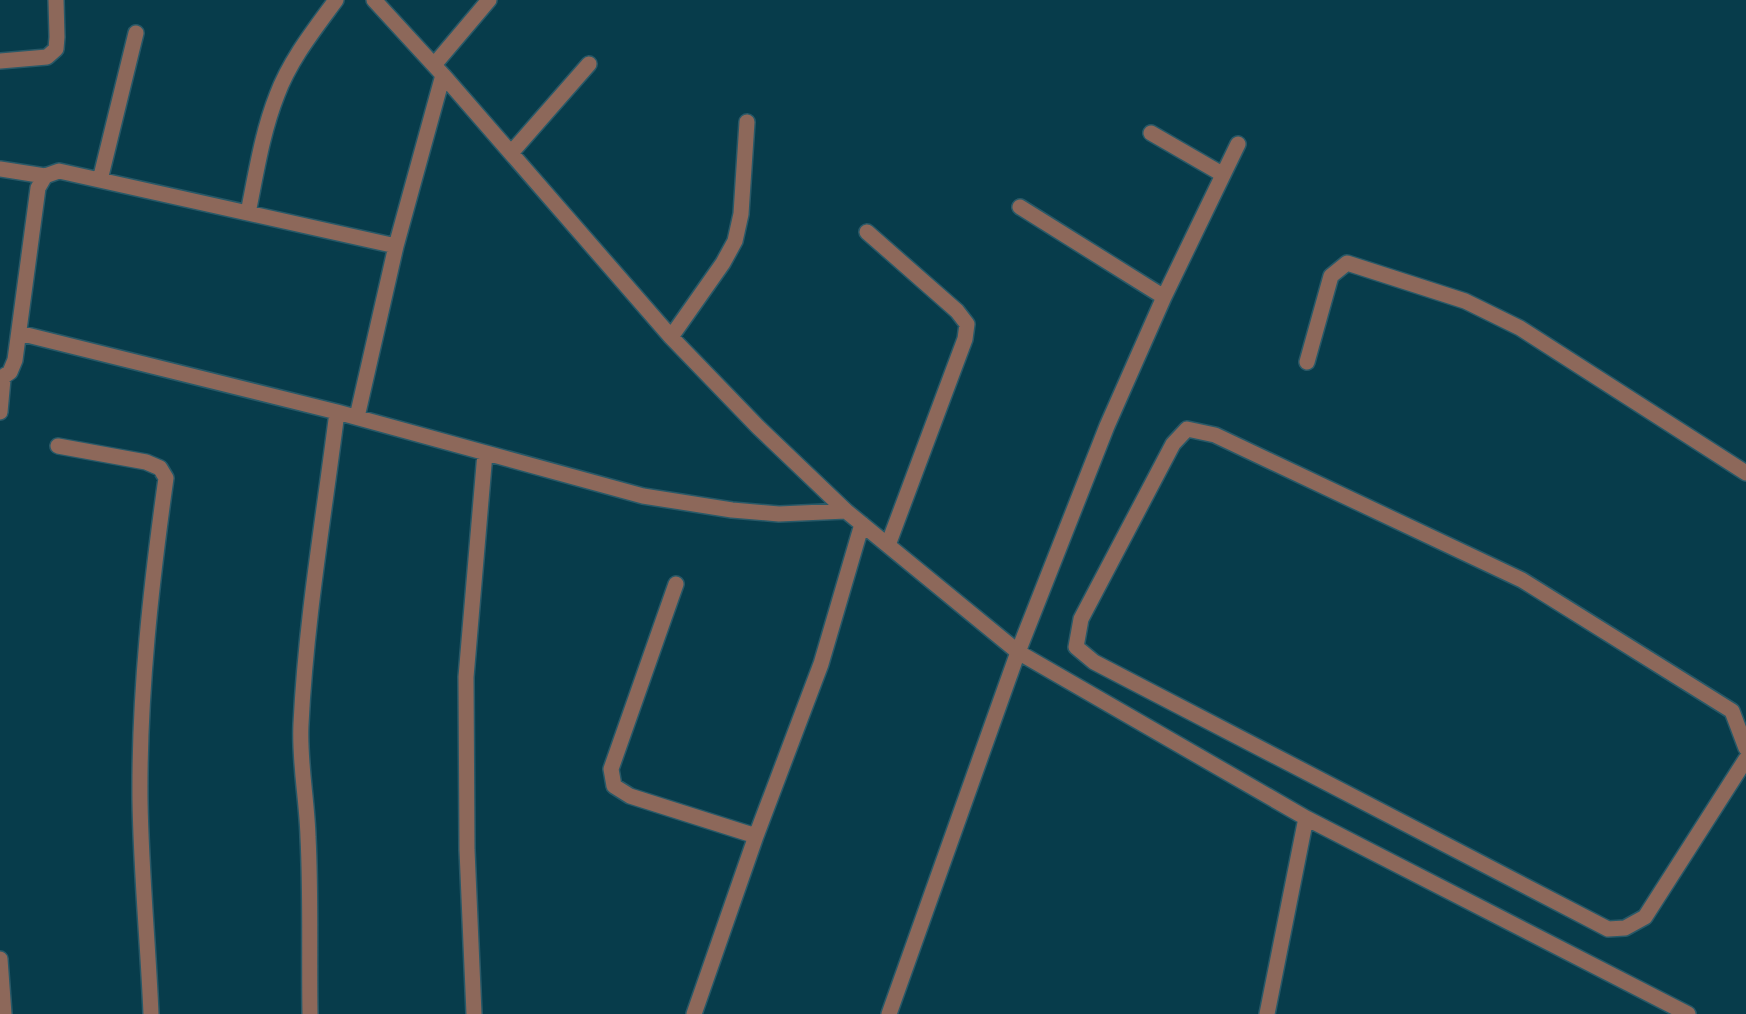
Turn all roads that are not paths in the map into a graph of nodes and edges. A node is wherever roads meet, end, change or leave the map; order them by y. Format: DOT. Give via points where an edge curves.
graph roads {
  1 [pos="56,0"];
  2 [pos="336,0"];
  3 [pos="374,0"];
  4 [pos="489,0"];
  5 [pos="136,33"];
  6 [pos="0,61"];
  7 [pos="589,64"];
  8 [pos="439,70"];
  9 [pos="747,122"];
  10 [pos="1151,133"];
  11 [pos="1238,144"];
  12 [pos="511,153"];
  13 [pos="0,169"];
  14 [pos="1222,174"];
  15 [pos="45,176"];
  16 [pos="100,180"];
  17 [pos="1020,207"];
  18 [pos="248,213"];
  19 [pos="867,232"];
  20 [pos="396,246"];
  21 [pos="1164,297"];
  22 [pos="19,333"];
  23 [pos="671,338"];
  24 [pos="1307,363"];
  25 [pos="1,379"];
  26 [pos="0,412"];
  27 [pos="337,412"];
  28 [pos="357,417"];
  29 [pos="58,447"];
  30 [pos="485,453"];
  31 [pos="1746,473"];
  32 [pos="846,510"];
  33 [pos="862,524"];
  34 [pos="888,545"];
  35 [pos="676,584"];
  36 [pos="1018,652"];
  37 [pos="1746,748"];
  38 [pos="1746,759"];
  39 [pos="1306,818"];
  40 [pos="756,836"];
  41 [pos="0,959"];
  42 [pos="4,1014"];
  43 [pos="151,1014"];
  44 [pos="310,1014"];
  45 [pos="474,1014"];
  46 [pos="694,1014"];
  47 [pos="888,1014"];
  48 [pos="1267,1014"];
  49 [pos="1688,1014"];
  1 -- 6 [label="street" via="56,49 47,57"];
  2 -- 18 [label="street" via="299,51 277,94"];
  3 -- 8 [label="street"];
  4 -- 8 [label="street"];
  5 -- 16 [label="street"];
  7 -- 12 [label="street"];
  8 -- 12 [label="street"];
  8 -- 20 [label="street"];
  9 -- 23 [label="street" via="741,214 735,241"];
  10 -- 14 [label="street"];
  11 -- 14 [label="street"];
  12 -- 23 [label="street"];
  13 -- 15 [label="street"];
  14 -- 21 [label="street"];
  15 -- 16 [label="street" via="59,171"];
  15 -- 22 [label="street" via="38,188"];
  16 -- 18 [label="street"];
  17 -- 21 [label="street"];
  18 -- 20 [label="street"];
  19 -- 34 [label="street" via="967,324 965,339"];
  20 -- 28 [label="street"];
  21 -- 36 [label="street" via="1107,426"];
  22 -- 25 [label="street" via="15,360 10,372"];
  22 -- 27 [label="street"];
  23 -- 32 [label="street"];
  24 -- 31 [label="street" via="1331,276 1347,263 1465,301 1520,328"];
  25 -- 26 [label="street"];
  27 -- 28 [label="street"];
  27 -- 44 [label="street" via="307,644 301,725 309,840"];
  28 -- 30 [label="street"];
  29 -- 43 [label="street" via="146,462 160,468 166,478 148,624 140,800"];
  30 -- 32 [label="street" via="643,496 779,514"];
  30 -- 45 [label="street" via="466,677 467,850"];
  32 -- 33 [label="street"];
  33 -- 34 [label="street"];
  33 -- 40 [label="street" via="821,664"];
  34 -- 36 [label="street"];
  35 -- 40 [label="street" via="610,769 614,786 630,796"];
  36 -- 39 [label="street"];
  36 -- 47 [label="street"];
  37 -- 38 [label="street" via="1732,711 1522,580 1215,435 1187,429 1173,444 1081,619 1076,647 1094,662 1608,929 1625,928 1645,917"];
  39 -- 48 [label="street"];
  39 -- 49 [label="street"];
  40 -- 46 [label="street"];
  41 -- 42 [label="street"];
}
